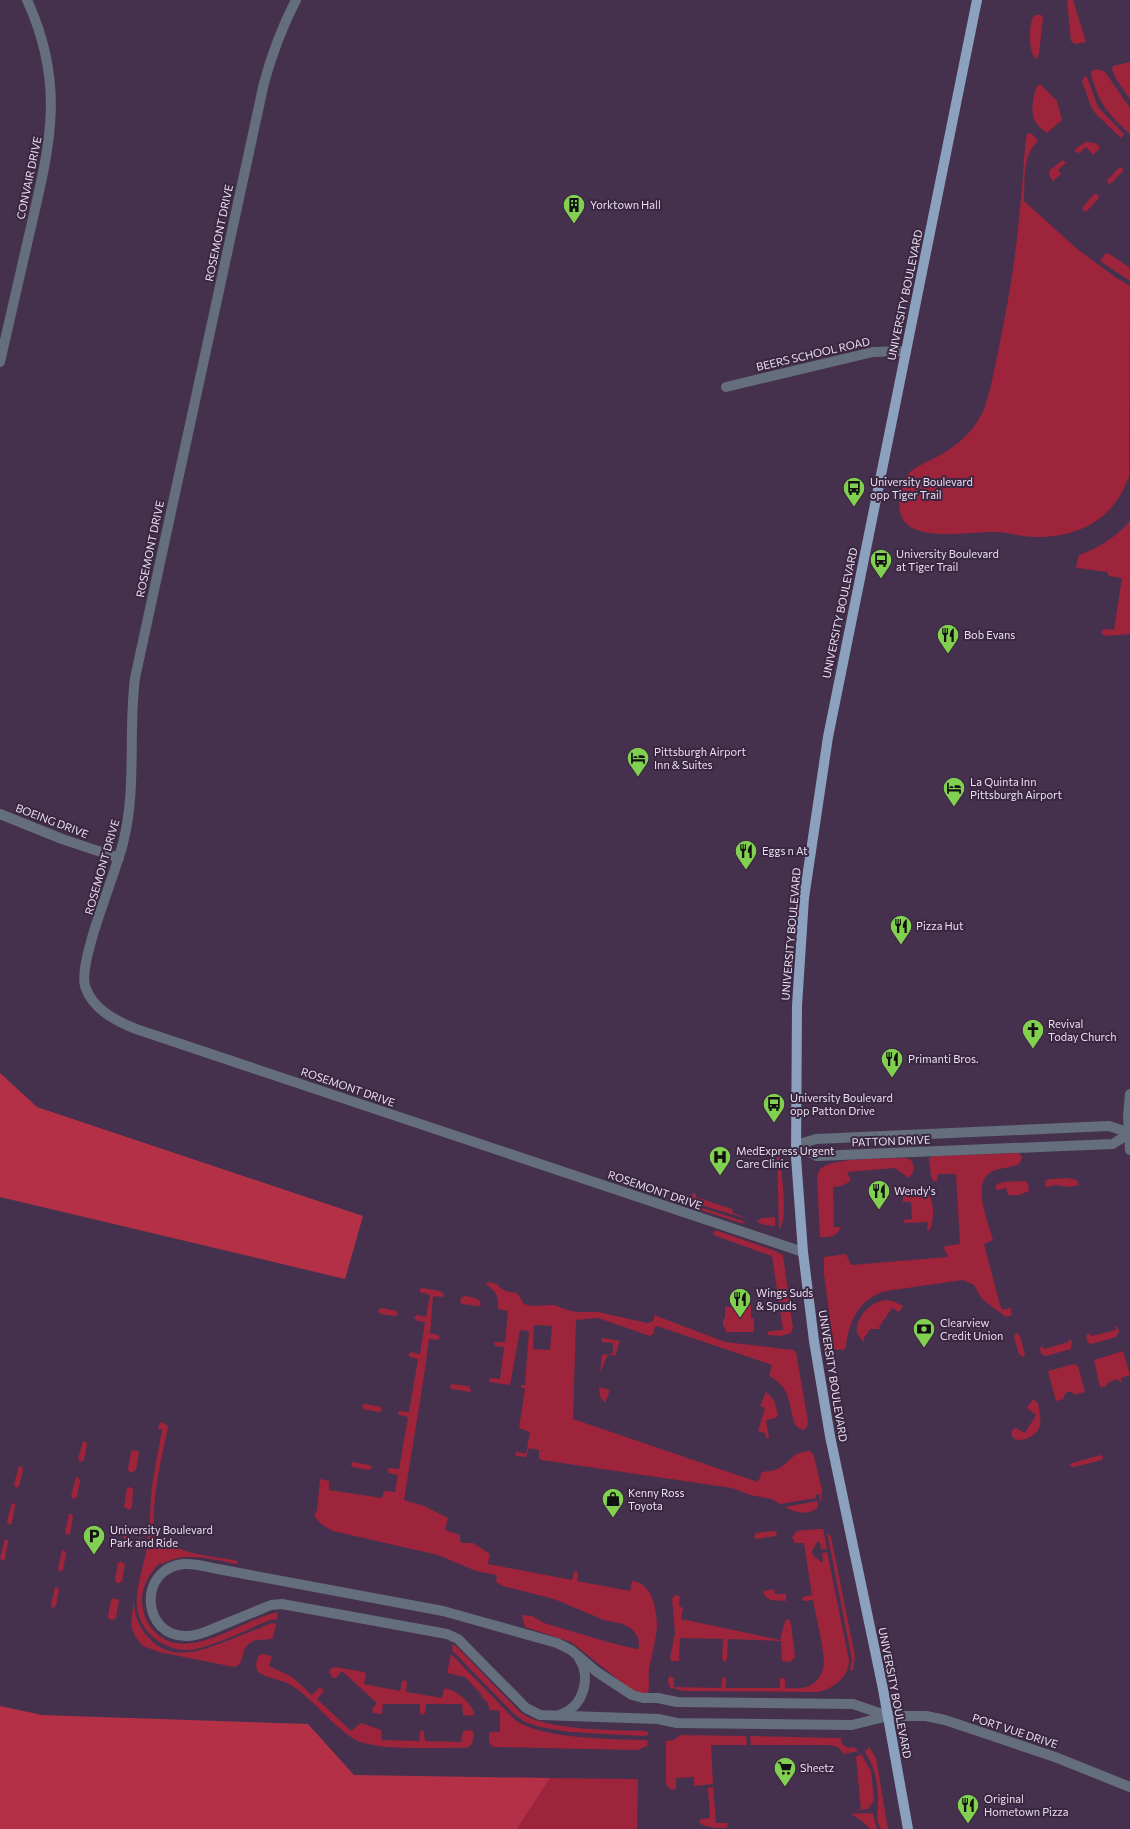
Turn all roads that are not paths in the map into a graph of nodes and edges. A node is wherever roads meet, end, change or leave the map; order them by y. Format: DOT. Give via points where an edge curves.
graph roads {
  1 [pos="27,0"];
  2 [pos="296,0"];
  3 [pos="977,0"];
  4 [pos="906,351"];
  5 [pos="0,362"];
  6 [pos="726,387"];
  7 [pos="0,814"];
  8 [pos="119,858"];
  9 [pos="1130,1094"];
  10 [pos="1130,1133"];
  11 [pos="796,1145"];
  12 [pos="1130,1150"];
  13 [pos="804,1252"];
  14 [pos="577,1654"];
  15 [pos="556,1716"];
  16 [pos="888,1716"];
  17 [pos="1130,1787"];
  18 [pos="908,1829"];
  1 -- 5 [label="street, CONVAIR DRIVE" via="47,58 51,92 50,132 43,176"];
  2 -- 8 [label="street, ROSEMONT DRIVE" via="276,44 264,83 135,678 131,707 130,811"];
  3 -- 4 [label="main road, UNIVERSITY BOULEVARD"];
  4 -- 6 [label="street, BEERS SCHOOL ROAD" via="873,352"];
  4 -- 11 [label="main road, UNIVERSITY BOULEVARD" via="834,707 804,898 797,998"];
  7 -- 8 [label="street, BOEING DRIVE" via="54,837"];
  8 -- 13 [label="street, ROSEMONT DRIVE" via="89,950 84,975 89,994 101,1010 112,1018 136,1029"];
  9 -- 10 [label="street"];
  10 -- 11 [label="street, PATTON DRIVE" via="1108,1126 816,1139"];
  10 -- 11 [label="street, PATTON DRIVE" via="1113,1144 817,1156"];
  10 -- 12 [label="street"];
  11 -- 13 [label="main road, UNIVERSITY BOULEVARD"];
  13 -- 16 [label="main road, UNIVERSITY BOULEVARD" via="814,1341 830,1436"];
  14 -- 15 [label="street" via="585,1672 585,1688 574,1707"];
  14 -- 15 [label="street" via="557,1643 443,1611 192,1564 179,1565 167,1570 157,1579 151,1591 150,1604 157,1622 168,1632 181,1636 198,1634 271,1605 282,1604 447,1634 458,1640 526,1708 540,1715"];
  14 -- 16 [label="street" via="611,1682 637,1697 677,1702 853,1704"];
  15 -- 16 [label="street" via="658,1719 677,1723 852,1725"];
  16 -- 17 [label="street, PORT VUE DRIVE" via="918,1715 945,1720 1055,1757"];
  16 -- 18 [label="main road, UNIVERSITY BOULEVARD"];
}
